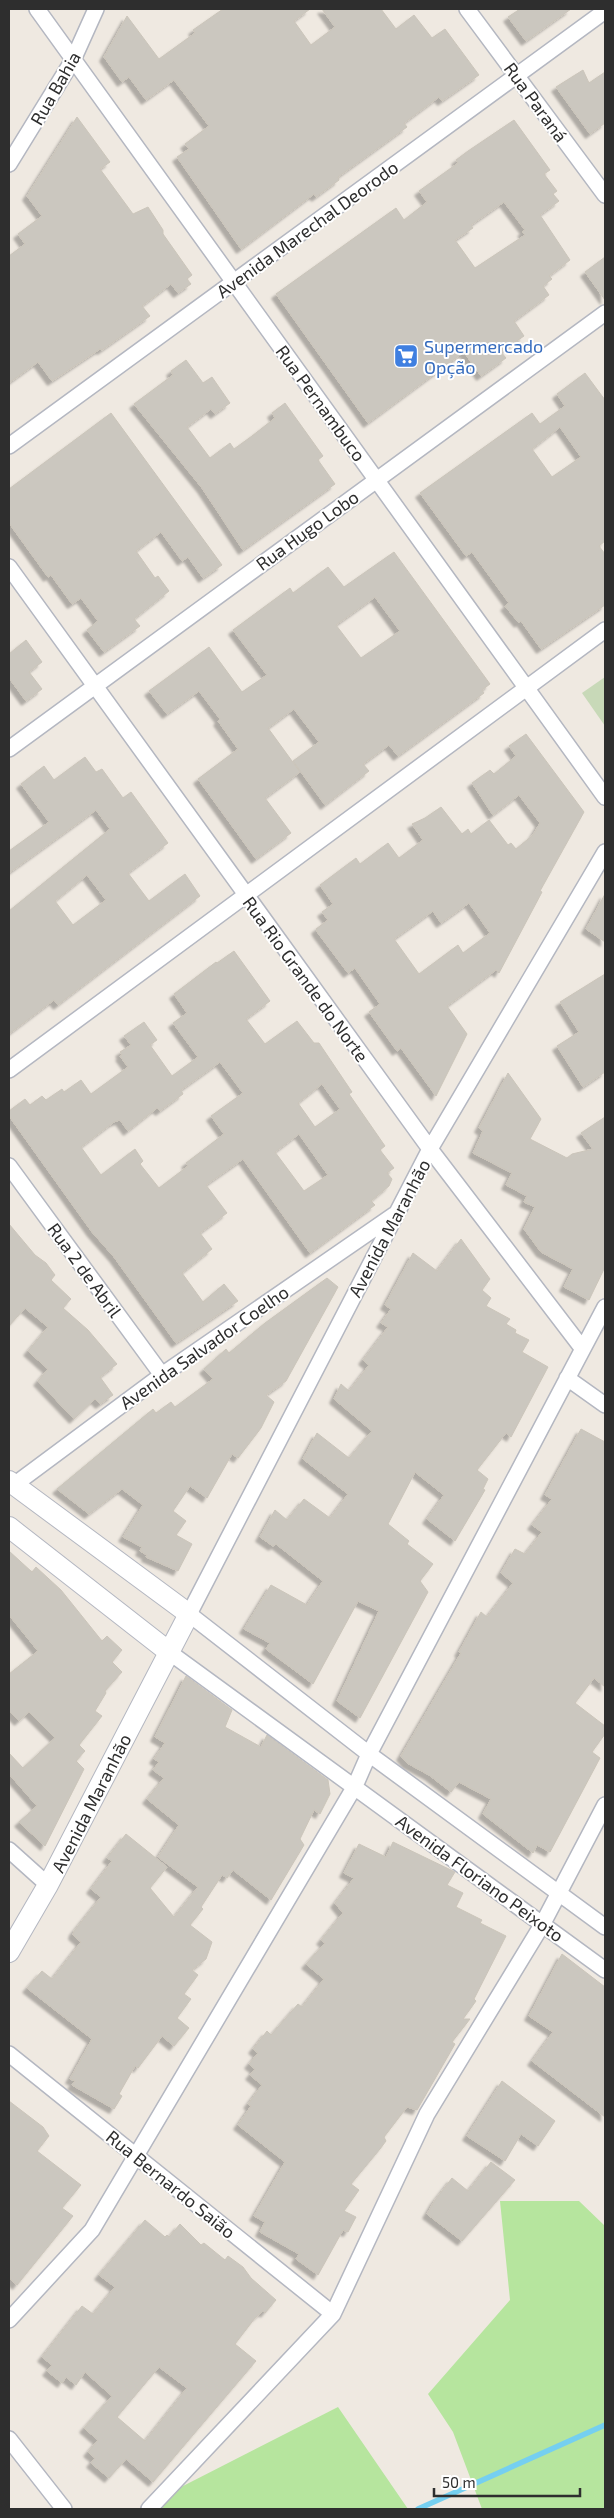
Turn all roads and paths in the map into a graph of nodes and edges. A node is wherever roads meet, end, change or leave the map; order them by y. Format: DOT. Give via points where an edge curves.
graph roads {
  1 [pos="37,9"];
  2 [pos="96,9"];
  3 [pos="467,9"];
  4 [pos="605,11"];
  5 [pos="73,60"];
  6 [pos="518,76"];
  7 [pos="9,164"];
  8 [pos="605,196"];
  9 [pos="234,283"];
  10 [pos="605,313"];
  11 [pos="9,446"];
  12 [pos="376,479"];
  13 [pos="9,567"];
  14 [pos="605,630"];
  15 [pos="94,686"];
  16 [pos="526,687"];
  17 [pos="9,749"];
  18 [pos="605,796"];
  19 [pos="605,852"];
  20 [pos="245,896"];
  21 [pos="9,1070"];
  22 [pos="430,1149"];
  23 [pos="9,1166"];
  24 [pos="396,1213"];
  25 [pos="605,1308"];
  26 [pos="582,1348"];
  27 [pos="162,1375"];
  28 [pos="567,1378"];
  29 [pos="605,1405"];
  30 [pos="12,1483"];
  31 [pos="9,1526"];
  32 [pos="189,1614"];
  33 [pos="169,1652"];
  34 [pos="369,1754"];
  35 [pos="355,1786"];
  36 [pos="605,1805"];
  37 [pos="9,1850"];
  38 [pos="48,1885"];
  39 [pos="558,1892"];
  40 [pos="542,1925"];
  41 [pos="605,1927"];
  42 [pos="9,1952"];
  43 [pos="605,1970"];
  44 [pos="9,2054"];
  45 [pos="137,2156"];
  46 [pos="333,2314"];
  47 [pos="9,2320"];
  48 [pos="9,2439"];
  49 [pos="64,2509"];
  50 [pos="148,2509"];
  1 -- 5 [label="street, Rua Pernambuco"];
  2 -- 5 [label="street, Rua Bahia"];
  3 -- 6 [label="street, Rua Paraná"];
  4 -- 6 [label="street, Avenida Marechal Deorodo"];
  5 -- 7 [label="street, Rua Bahia"];
  5 -- 9 [label="street, Rua Pernambuco"];
  6 -- 8 [label="street, Rua Paraná"];
  6 -- 9 [label="street, Avenida Marechal Deorodo"];
  9 -- 11 [label="street, Avenida Marechal Deorodo"];
  9 -- 12 [label="street, Rua Pernambuco"];
  10 -- 12 [label="street, Rua Hugo Lobo"];
  12 -- 15 [label="street, Rua Hugo Lobo"];
  12 -- 16 [label="street, Rua Pernambuco"];
  13 -- 15 [label="street, Rua Rio Grande do Norte"];
  14 -- 16 [label="street"];
  15 -- 17 [label="street, Rua Hugo Lobo"];
  15 -- 20 [label="street, Rua Rio Grande do Norte"];
  16 -- 18 [label="street, Rua Pernambuco"];
  16 -- 20 [label="street"];
  19 -- 22 [label="street, Avenida Maranhão"];
  20 -- 21 [label="street"];
  20 -- 22 [label="street, Rua Rio Grande do Norte"];
  22 -- 24 [label="street, Avenida Maranhão"];
  22 -- 26 [label="street, Rua Rio Grande do Norte"];
  23 -- 27 [label="street, Rua 2 de Abril"];
  24 -- 27 [label="street, Avenida Salvador Coelho"];
  24 -- 32 [label="street, Avenida Maranhão"];
  25 -- 26 [label="street"];
  26 -- 28 [label="street"];
  27 -- 30 [label="street, Avenida Salvador Coelho"];
  28 -- 29 [label="street"];
  28 -- 34 [label="street"];
  30 -- 32 [label="street, Avenida Floriano Peixoto"];
  31 -- 33 [label="street, Avenida Floriano Peixoto"];
  32 -- 33 [label="street"];
  32 -- 34 [label="street, Avenida Floriano Peixoto"];
  33 -- 35 [label="street, Avenida Floriano Peixoto"];
  33 -- 38 [label="street, Avenida Maranhão"];
  34 -- 35 [label="street"];
  34 -- 39 [label="street, Avenida Floriano Peixoto"];
  35 -- 40 [label="street, Avenida Floriano Peixoto"];
  35 -- 45 [label="street"];
  36 -- 39 [label="street"];
  37 -- 38 [label="street"];
  38 -- 42 [label="street, Avenida Maranhão"];
  39 -- 40 [label="street"];
  39 -- 41 [label="street, Avenida Floriano Peixoto"];
  40 -- 43 [label="street, Avenida Floriano Peixoto"];
  40 -- 46 [label="street" via="427,2114"];
  44 -- 45 [label="street, Rua Bernardo Saião"];
  45 -- 46 [label="street, Rua Bernardo Saião"];
  45 -- 47 [label="street" via="92,2230"];
  46 -- 50 [label="street"];
  48 -- 49 [label="street"];
}
